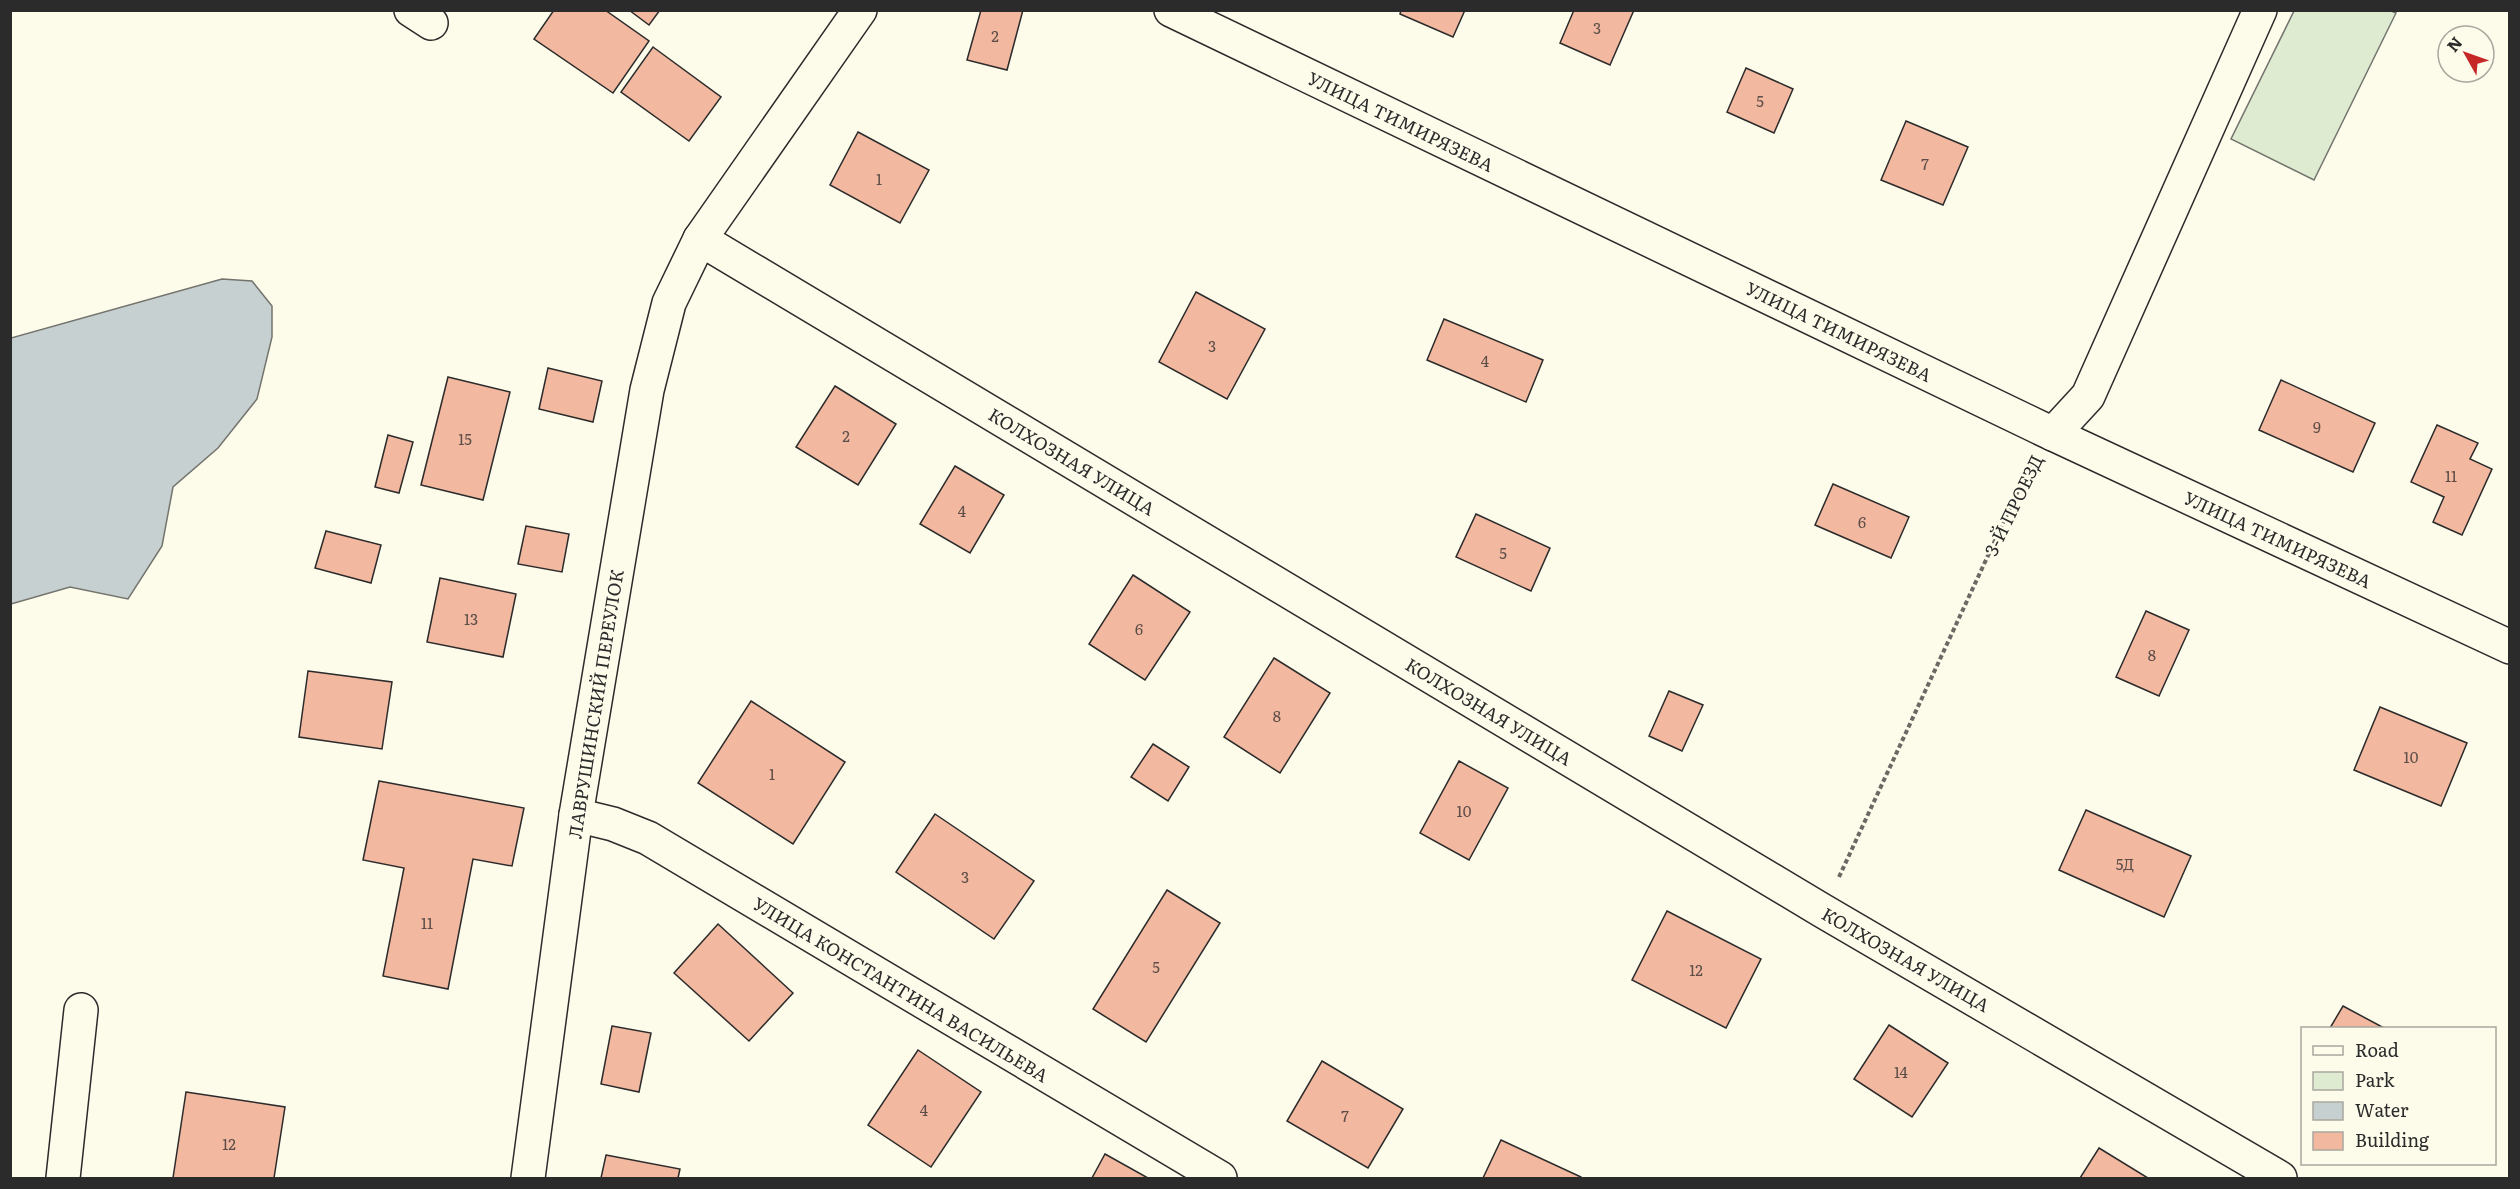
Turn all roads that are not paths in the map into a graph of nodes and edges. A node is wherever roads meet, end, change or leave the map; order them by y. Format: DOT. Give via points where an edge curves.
graph roads {
  1 [pos="860,10"];
  2 [pos="1171,10"];
  3 [pos="2260,10"];
  4 [pos="700,239"];
  5 [pos="2053,434"];
  6 [pos="2510,647"];
  7 [pos="576,815"];
  8 [pos="81,1010"];
  9 [pos="63,1179"];
  10 [pos="528,1179"];
  11 [pos="1220,1179"];
  12 [pos="2280,1179"];
  1 -- 4 [label="street, ЛАВРУШИНСКИЙ ПЕРЕУЛОК"];
  2 -- 5 [label="street, УЛИЦА ТИМИРЯЗЕВА"];
  3 -- 5 [label="street, 3-Й ПРОЕЗД" via="2088,396"];
  4 -- 7 [label="street, ЛАВРУШИНСКИЙ ПЕРЕУЛОК" via="669,303 647,390"];
  4 -- 12 [label="street, КОЛХОЗНАЯ УЛИЦА" via="1823,911"];
  5 -- 6 [label="street, УЛИЦА ТИМИРЯЗЕВА"];
  7 -- 10 [label="street, ЛАВРУШИНСКИЙ ПЕРЕУЛОК"];
  7 -- 11 [label="street, УЛИЦА КОНСТАНТИНА ВАСИЛЬЕВА" via="648,838"];
  8 -- 9 [label="street"];
}
